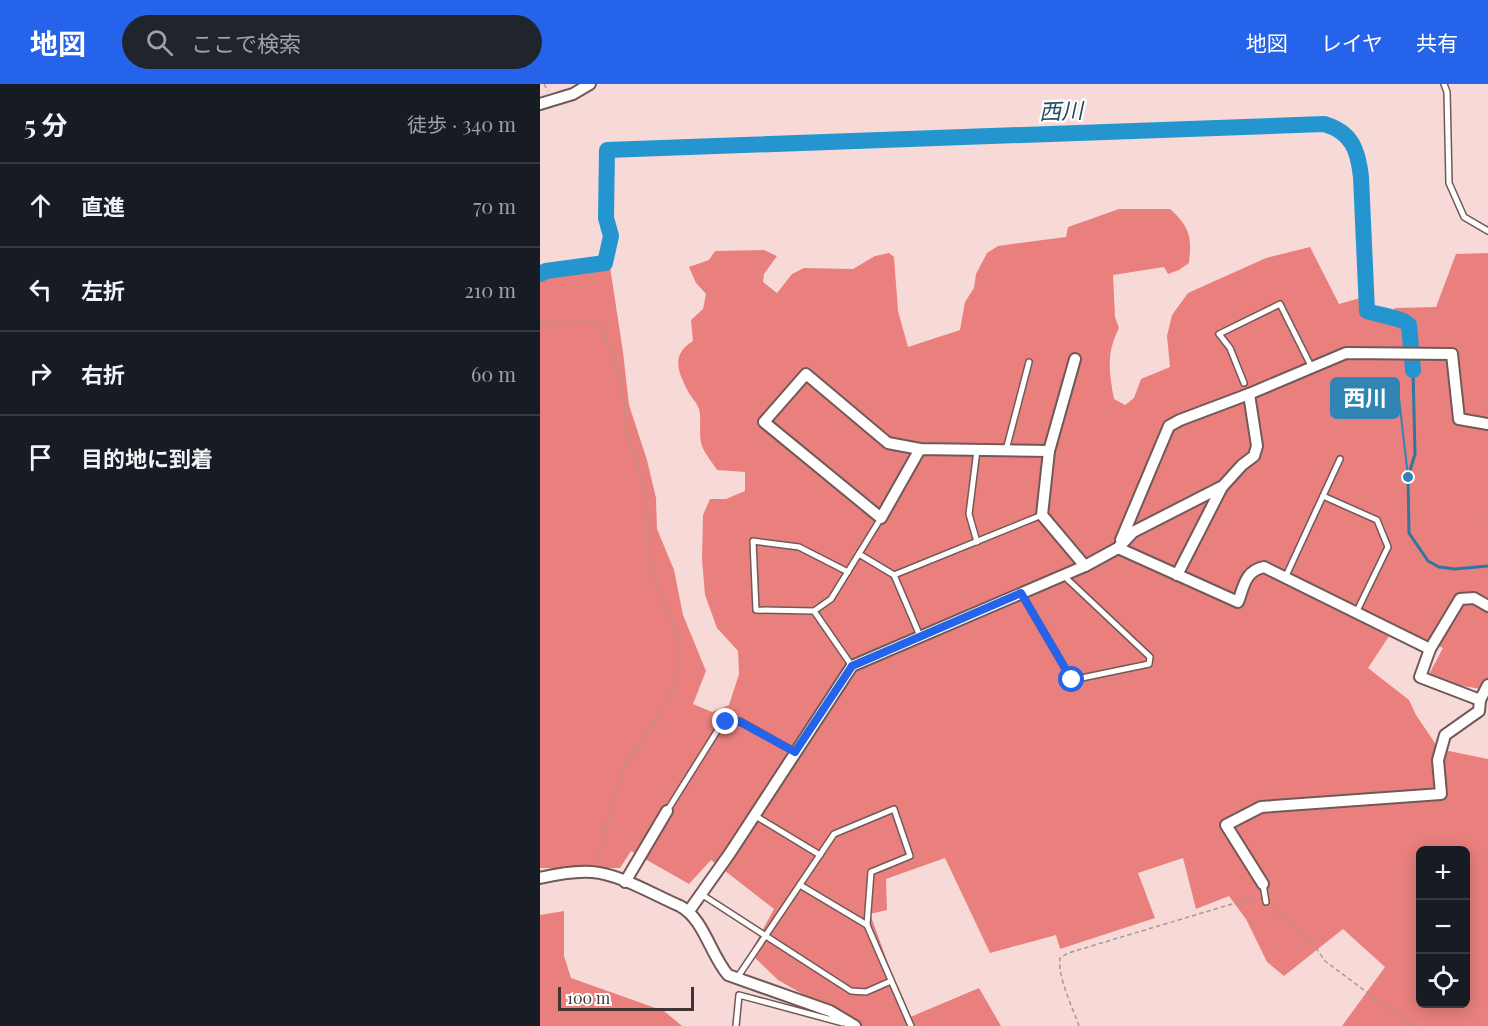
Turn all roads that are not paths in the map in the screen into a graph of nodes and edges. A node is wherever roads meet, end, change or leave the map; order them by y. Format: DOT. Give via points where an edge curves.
graph roads {
  1 [pos="590,84"];
  2 [pos="1444,84"];
  3 [pos="540,104"];
  4 [pos="1488,231"];
  5 [pos="1075,359"];
  6 [pos="1029,362"];
  7 [pos="1312,368"];
  8 [pos="1244,383"];
  9 [pos="1249,394"];
  10 [pos="1488,424"];
  11 [pos="920,449"];
  12 [pos="977,450"];
  13 [pos="1006,450"];
  14 [pos="1049,451"];
  15 [pos="1340,459"];
  16 [pos="1223,486"];
  17 [pos="1323,496"];
  18 [pos="1042,515"];
  19 [pos="881,518"];
  20 [pos="977,542"];
  21 [pos="1118,548"];
  22 [pos="859,554"];
  23 [pos="1085,566"];
  24 [pos="848,572"];
  25 [pos="894,575"];
  26 [pos="1063,575"];
  27 [pos="1177,575"];
  28 [pos="1285,578"];
  29 [pos="1021,593"];
  30 [pos="1488,606"];
  31 [pos="814,610"];
  32 [pos="1356,612"];
  33 [pos="920,636"];
  34 [pos="1430,649"];
  35 [pos="852,666"];
  36 [pos="1488,685"];
  37 [pos="1480,700"];
  38 [pos="795,752"];
  39 [pos="667,811"];
  40 [pos="754,815"];
  41 [pos="820,855"];
  42 [pos="540,878"];
  43 [pos="625,882"];
  44 [pos="1263,884"];
  45 [pos="800,885"];
  46 [pos="701,894"];
  47 [pos="1266,902"];
  48 [pos="689,911"];
  49 [pos="867,925"];
  50 [pos="766,935"];
  51 [pos="737,978"];
  52 [pos="891,981"];
  53 [pos="736,1026"];
  54 [pos="854,1026"];
  55 [pos="911,1026"];
  1 -- 3 [label="street"];
  2 -- 4 [label="lane" via="1449,183 1464,217"];
  5 -- 14 [label="street"];
  6 -- 13 [label="lane"];
  7 -- 8 [label="lane" via="1280,304 1219,334 1230,348"];
  7 -- 9 [label="street"];
  7 -- 10 [label="street" via="1347,353 1452,354 1459,419"];
  9 -- 16 [label="street" via="1257,446 1254,456"];
  9 -- 21 [label="street" via="1169,426"];
  11 -- 12 [label="street"];
  11 -- 19 [label="street"];
  11 -- 19 [label="street" via="888,443 806,374 764,422"];
  12 -- 13 [label="street"];
  12 -- 20 [label="lane" via="969,514"];
  13 -- 14 [label="street"];
  14 -- 18 [label="street"];
  15 -- 17 [label="lane"];
  16 -- 21 [label="street" via="1133,532"];
  16 -- 27 [label="street"];
  17 -- 28 [label="lane"];
  17 -- 32 [label="lane" via="1377,520 1388,547"];
  18 -- 20 [label="lane"];
  18 -- 23 [label="street"];
  19 -- 22 [label="lane"];
  20 -- 25 [label="lane"];
  21 -- 23 [label="street"];
  21 -- 27 [label="street"];
  22 -- 24 [label="lane"];
  22 -- 25 [label="lane"];
  23 -- 26 [label="street"];
  24 -- 31 [label="lane" via="831,600"];
  24 -- 31 [label="lane" via="799,547 753,541 756,610"];
  25 -- 33 [label="lane"];
  26 -- 29 [label="street"];
  26 -- 29 [label="lane" via="1150,657 1149,664 1072,680"];
  27 -- 28 [label="street" via="1238,602 1250,573 1256,569 1264,567"];
  28 -- 32 [label="street"];
  29 -- 33 [label="street"];
  30 -- 34 [label="street" via="1474,598 1460,599"];
  31 -- 35 [label="lane"];
  32 -- 34 [label="street"];
  33 -- 35 [label="street"];
  34 -- 37 [label="street" via="1420,677"];
  35 -- 38 [label="street"];
  36 -- 37 [label="street"];
  37 -- 44 [label="street" via="1479,711 1445,735 1438,760 1441,794 1261,807 1227,825"];
  38 -- 39 [label="lane" via="740,722 726,722"];
  38 -- 40 [label="street"];
  39 -- 43 [label="street"];
  40 -- 41 [label="lane"];
  40 -- 46 [label="street"];
  41 -- 45 [label="lane"];
  41 -- 49 [label="lane" via="834,834 894,809 910,856 871,872"];
  42 -- 43 [label="street" via="591,872"];
  43 -- 48 [label="street"];
  44 -- 47 [label="lane"];
  45 -- 49 [label="lane"];
  45 -- 50 [label="lane"];
  46 -- 48 [label="street"];
  46 -- 50 [label="lane"];
  48 -- 51 [label="street" via="718,964"];
  49 -- 52 [label="lane"];
  50 -- 51 [label="lane"];
  50 -- 52 [label="lane" via="851,991 866,992"];
  51 -- 54 [label="street" via="822,1008"];
  52 -- 55 [label="lane"];
  53 -- 54 [label="lane" via="739,995"];
}
